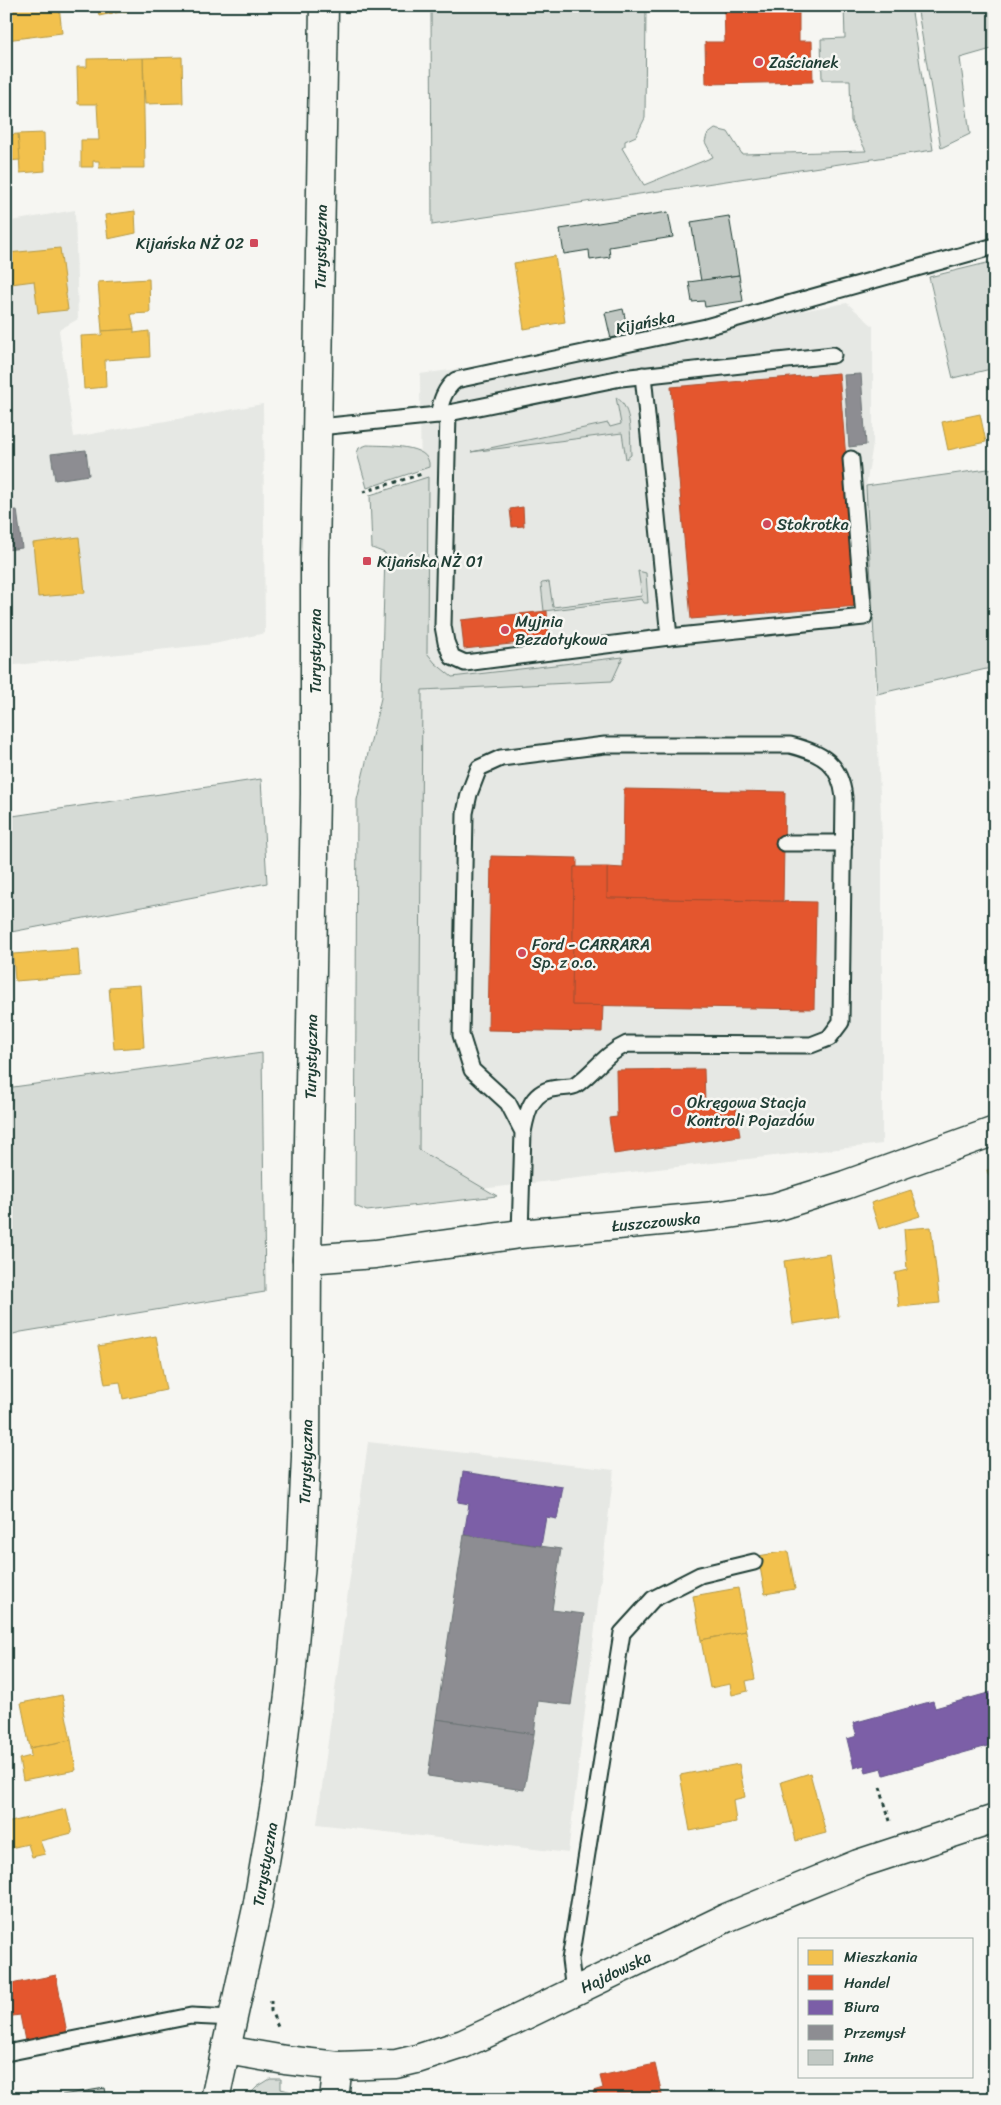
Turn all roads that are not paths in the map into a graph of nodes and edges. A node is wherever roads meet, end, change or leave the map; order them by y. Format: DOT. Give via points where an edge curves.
graph roads {
  1 [pos="324,6"];
  2 [pos="995,246"];
  3 [pos="833,355"];
  4 [pos="643,376"];
  5 [pos="443,414"];
  6 [pos="319,427"];
  7 [pos="851,459"];
  8 [pos="669,638"];
  9 [pos="784,843"];
  10 [pos="844,843"];
  11 [pos="995,1131"];
  12 [pos="523,1132"];
  13 [pos="520,1234"];
  14 [pos="307,1259"];
  15 [pos="754,1562"];
  16 [pos="995,1819"];
  17 [pos="574,1991"];
  18 [pos="234,2018"];
  19 [pos="226,2050"];
  20 [pos="6,2053"];
  21 [pos="338,2066"];
  22 [pos="216,2099"];
  23 [pos="334,2099"];
  1 -- 6 [label="main road, Turystyczna"];
  2 -- 5 [label="lane, Kijańska" via="706,326 456,380 443,395"];
  3 -- 4 [label="lane"];
  4 -- 5 [label="lane"];
  4 -- 8 [label="lane"];
  5 -- 6 [label="lane"];
  5 -- 8 [label="lane, Kijańska" via="446,468 443,626 452,657 465,663"];
  6 -- 14 [label="main road, Turystyczna"];
  7 -- 8 [label="lane, Kijańska" via="864,617"];
  9 -- 10 [label="lane"];
  10 -- 12 [label="lane" via="841,1022 829,1038 810,1045 627,1044 616,1049 574,1086 549,1088 536,1097 527,1110"];
  10 -- 12 [label="lane" via="842,781 831,763 810,750 790,746 605,745 501,758 480,768 465,813 461,1035 472,1070 508,1103"];
  11 -- 13 [label="main road, Łuszczowska" via="775,1207 695,1218"];
  12 -- 13 [label="lane"];
  13 -- 14 [label="main road, Łuszczowska" via="375,1254"];
  14 -- 18 [label="main road, Turystyczna" via="304,1501 291,1678 277,1792"];
  15 -- 17 [label="lane" via="700,1575 653,1599 622,1633 570,1960"];
  16 -- 17 [label="main road, Hajdowska" via="858,1864 726,1918"];
  17 -- 21 [label="main road, Hajdowska" via="463,2044 417,2059 396,2064"];
  18 -- 19 [label="main road, Turystyczna"];
  18 -- 20 [label="lane" via="191,2016"];
  19 -- 21 [label="main road, Hajdowska"];
  19 -- 22 [label="main road, Turystyczna"];
  21 -- 23 [label="main road"];
}
